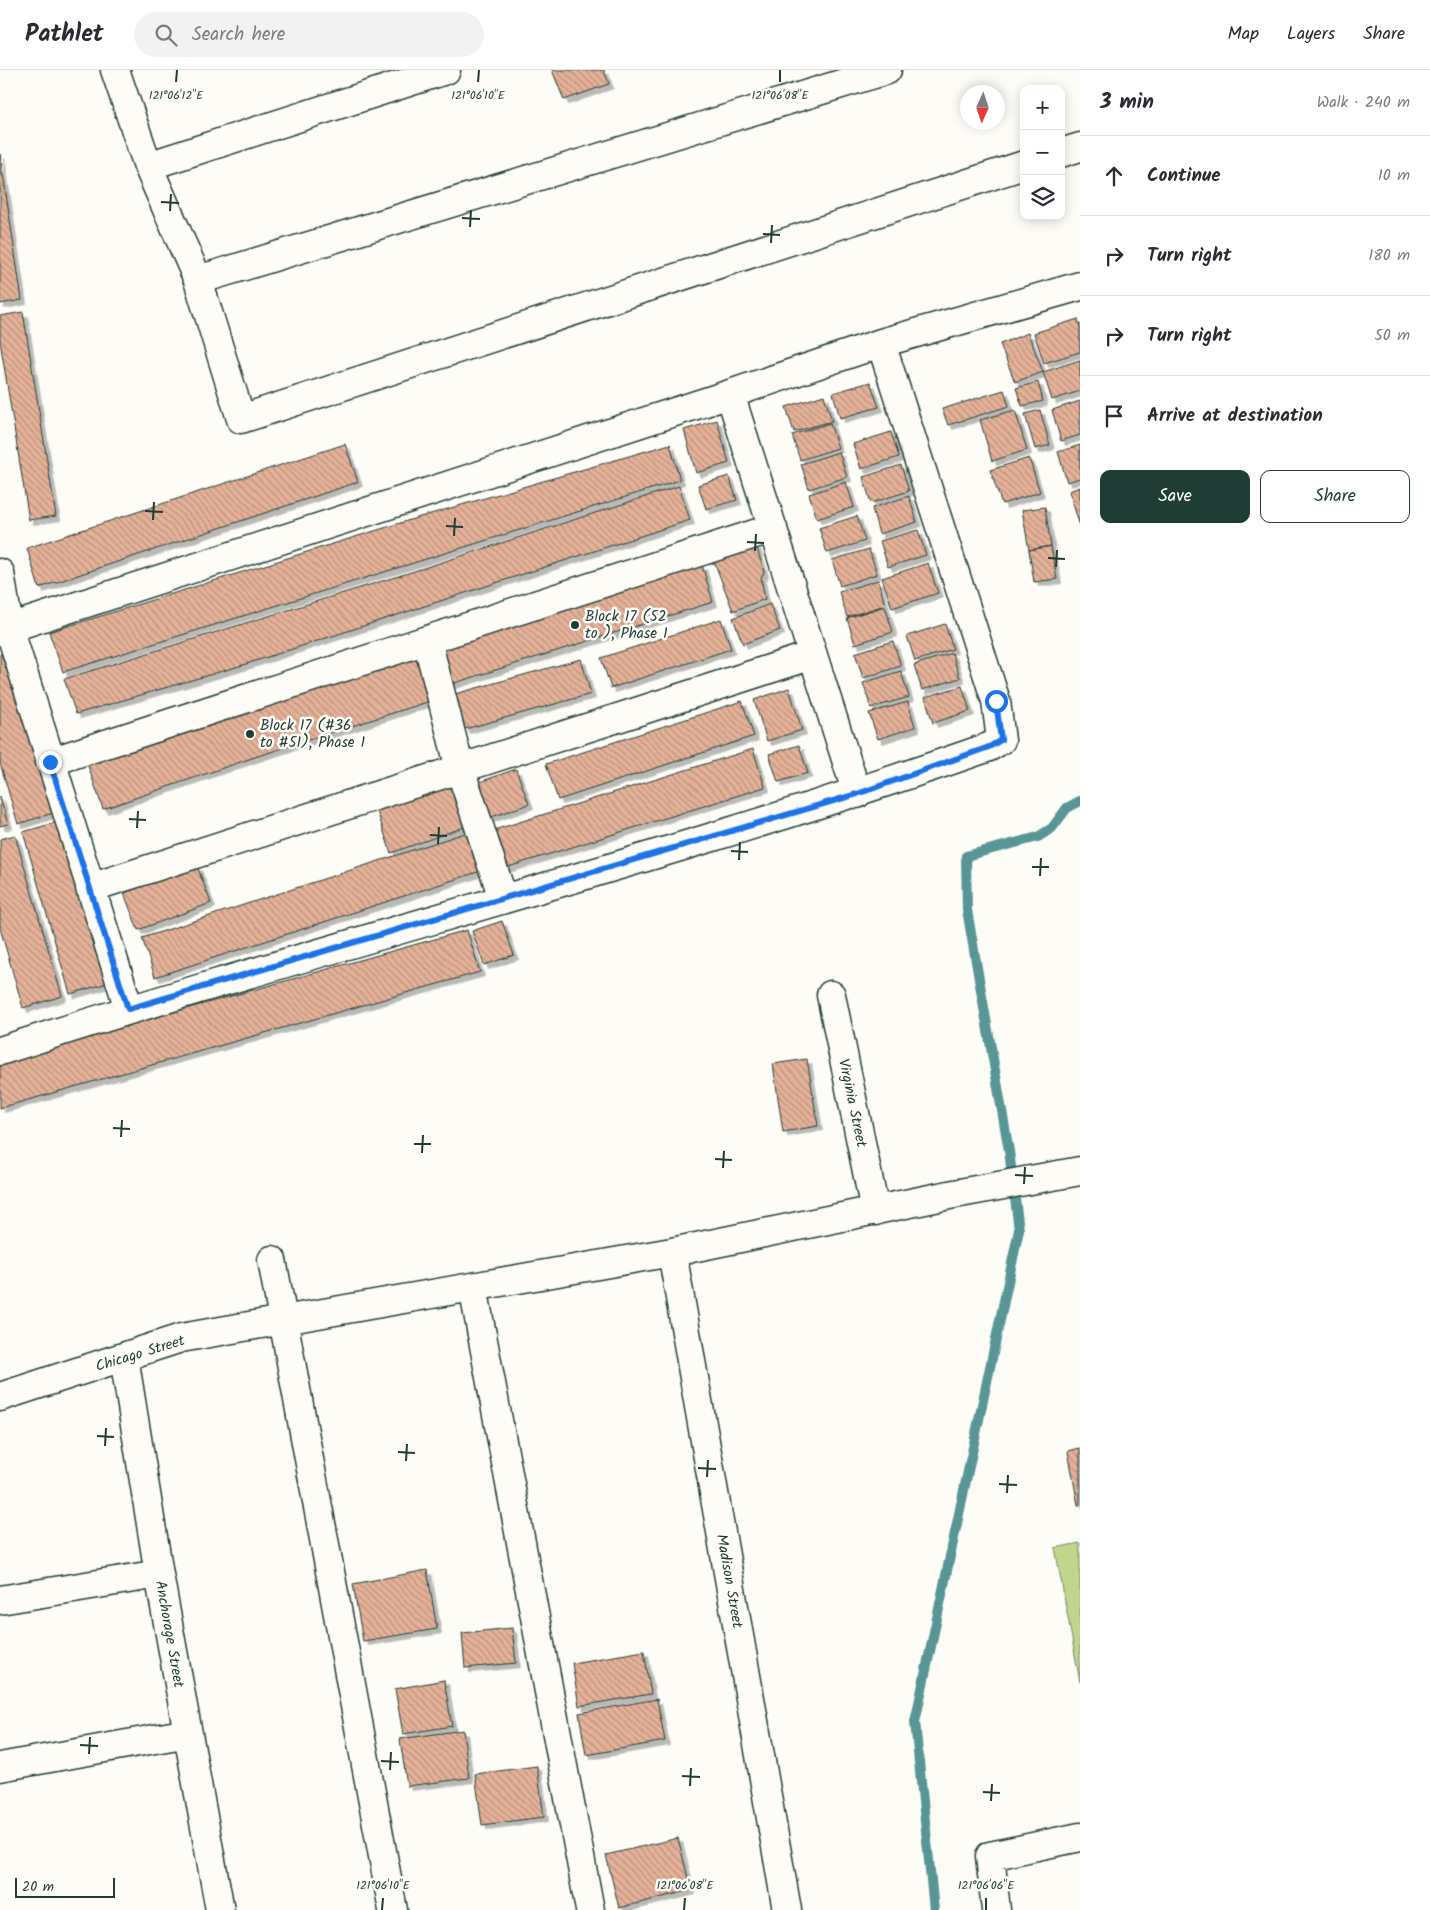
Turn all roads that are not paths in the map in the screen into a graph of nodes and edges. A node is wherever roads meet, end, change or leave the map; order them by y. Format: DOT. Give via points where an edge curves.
graph roads {
  1 [pos="115,70"];
  2 [pos="446,70"];
  3 [pos="887,70"];
  4 [pos="1080,147"];
  5 [pos="1065,152"];
  6 [pos="148,166"];
  7 [pos="1020,166"];
  8 [pos="198,280"];
  9 [pos="1080,286"];
  10 [pos="881,343"];
  11 [pos="730,394"];
  12 [pos="773,528"];
  13 [pos="0,573"];
  14 [pos="4,630"];
  15 [pos="427,640"];
  16 [pos="813,655"];
  17 [pos="50,762"];
  18 [pos="460,769"];
  19 [pos="857,794"];
  20 [pos="90,888"];
  21 [pos="503,898"];
  22 [pos="831,995"];
  23 [pos="128,1009"];
  24 [pos="0,1051"];
  25 [pos="1080,1171"];
  26 [pos="876,1210"];
  27 [pos="672,1252"];
  28 [pos="272,1260"];
  29 [pos="473,1288"];
  30 [pos="283,1322"];
  31 [pos="124,1357"];
  32 [pos="0,1397"];
  33 [pos="159,1574"];
  34 [pos="0,1600"];
  35 [pos="188,1732"];
  36 [pos="0,1767"];
  37 [pos="1080,1837"];
  38 [pos="220,1910"];
  39 [pos="392,1910"];
  40 [pos="590,1910"];
  41 [pos="788,1910"];
  42 [pos="996,1910"];
  1 -- 6 [label="street"];
  2 -- 6 [label="street"];
  3 -- 8 [label="street"];
  4 -- 5 [label="street"];
  6 -- 8 [label="street"];
  7 -- 8 [label="street" via="241,419"];
  9 -- 10 [label="street"];
  10 -- 11 [label="street"];
  10 -- 19 [label="street" via="996,701 1001,740"];
  11 -- 12 [label="street"];
  11 -- 14 [label="street"];
  12 -- 15 [label="street"];
  12 -- 16 [label="street"];
  13 -- 14 [label="street"];
  14 -- 17 [label="street"];
  15 -- 17 [label="street"];
  15 -- 18 [label="street"];
  16 -- 18 [label="street"];
  16 -- 19 [label="street"];
  17 -- 20 [label="street"];
  18 -- 20 [label="street"];
  18 -- 21 [label="street"];
  19 -- 21 [label="street"];
  20 -- 23 [label="street"];
  21 -- 23 [label="street"];
  22 -- 26 [label="street, Virginia Street"];
  23 -- 24 [label="street"];
  25 -- 26 [label="street, Chicago Street"];
  26 -- 27 [label="street, Chicago Street"];
  27 -- 29 [label="street, Chicago Street"];
  27 -- 41 [label="street, Madison Street"];
  28 -- 30 [label="street"];
  29 -- 30 [label="street, Chicago Street"];
  29 -- 40 [label="street"];
  30 -- 31 [label="street, Chicago Street" via="181,1338"];
  30 -- 39 [label="street"];
  31 -- 32 [label="street, Chicago Street"];
  31 -- 33 [label="street, Anchorage Street"];
  33 -- 34 [label="street"];
  33 -- 35 [label="street, Anchorage Street"];
  35 -- 36 [label="street"];
  35 -- 38 [label="street, Anchorage Street"];
  37 -- 42 [label="street" via="990,1856"];
}
